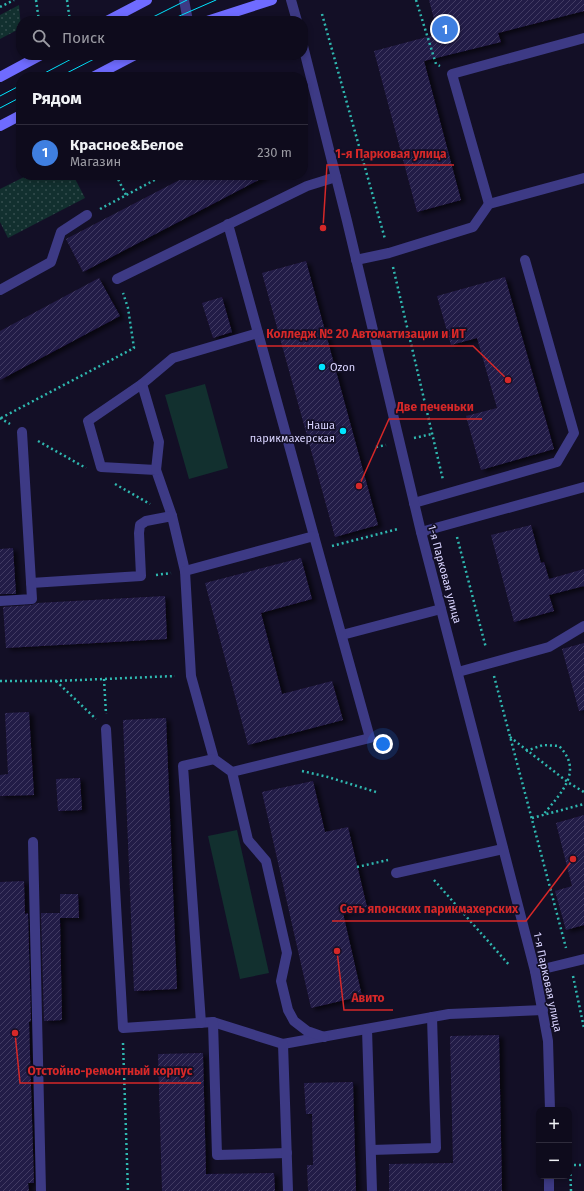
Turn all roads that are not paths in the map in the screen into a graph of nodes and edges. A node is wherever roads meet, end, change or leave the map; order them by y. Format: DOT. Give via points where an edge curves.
graph roads {
  1 [pos="147,0"];
  2 [pos="184,0"];
  3 [pos="272,0"];
  4 [pos="291,0"];
  5 [pos="117,16"];
  6 [pos="187,16"];
  7 [pos="222,16"];
  8 [pos="296,16"];
  9 [pos="584,38"];
  10 [pos="32,60"];
  11 [pos="125,60"];
  12 [pos="307,60"];
  13 [pos="103,72"];
  14 [pos="0,77"];
  15 [pos="16,118"];
  16 [pos="0,126"];
  17 [pos="336,177"];
  18 [pos="584,178"];
  19 [pos="488,204"];
  20 [pos="87,215"];
  21 [pos="228,224"];
  22 [pos="356,260"];
  23 [pos="525,260"];
  24 [pos="117,279"];
  25 [pos="0,290"];
  26 [pos="258,333"];
  27 [pos="142,384"];
  28 [pos="22,432"];
  29 [pos="156,470"];
  30 [pos="584,487"];
  31 [pos="414,503"];
  32 [pos="172,516"];
  33 [pos="421,532"];
  34 [pos="314,536"];
  35 [pos="185,571"];
  36 [pos="31,583"];
  37 [pos="0,601"];
  38 [pos="442,609"];
  39 [pos="584,626"];
  40 [pos="342,635"];
  41 [pos="458,672"];
  42 [pos="106,728"];
  43 [pos="214,759"];
  44 [pos="232,772"];
  45 [pos="33,842"];
  46 [pos="503,849"];
  47 [pos="396,873"];
  48 [pos="584,959"];
  49 [pos="535,971"];
  50 [pos="543,1010"];
  51 [pos="432,1017"];
  52 [pos="213,1022"];
  53 [pos="201,1023"];
  54 [pos="367,1029"];
  55 [pos="324,1037"];
  56 [pos="283,1044"];
  57 [pos="550,1107"];
  58 [pos="371,1150"];
  59 [pos="286,1154"];
  60 [pos="549,1179"];
  61 [pos="41,1191"];
  62 [pos="288,1191"];
  63 [pos="372,1191"];
  64 [pos="549,1191"];
  1 -- 5 [label="main road"];
  2 -- 6 [label="street"];
  3 -- 7 [label="main road"];
  4 -- 8 [label="street"];
  9 -- 19 [label="street" via="452,74"];
  10 -- 14 [label="main road"];
  11 -- 13 [label="main road"];
  12 -- 17 [label="street, 1-я Парковая улица"];
  15 -- 16 [label="main road"];
  17 -- 21 [label="street" via="307,186"];
  17 -- 22 [label="street, 1-я Парковая улица"];
  18 -- 19 [label="street"];
  19 -- 22 [label="street" via="473,227 389,253"];
  20 -- 25 [label="street" via="60,232 51,262"];
  21 -- 24 [label="street"];
  21 -- 26 [label="street"];
  22 -- 31 [label="street, 1-я Парковая улица"];
  23 -- 31 [label="street" via="574,433 557,462"];
  26 -- 27 [label="street" via="173,358"];
  26 -- 34 [label="street"];
  27 -- 29 [label="street" via="159,442"];
  27 -- 29 [label="street" via="88,421 101,467"];
  28 -- 36 [label="street"];
  29 -- 32 [label="street"];
  30 -- 33 [label="street"];
  31 -- 33 [label="street, 1-я Парковая улица"];
  32 -- 35 [label="street"];
  32 -- 36 [label="street" via="146,521 140,525 138,533 141,576"];
  33 -- 38 [label="street, 1-я Парковая улица"];
  34 -- 35 [label="street"];
  34 -- 40 [label="street"];
  35 -- 43 [label="street" via="191,676"];
  36 -- 37 [label="street" via="32,599"];
  38 -- 40 [label="street"];
  38 -- 41 [label="street, 1-я Парковая улица"];
  39 -- 41 [label="street" via="549,647"];
  40 -- 44 [label="street" via="370,738"];
  41 -- 46 [label="street, 1-я Парковая улица"];
  42 -- 53 [label="street" via="123,1028"];
  43 -- 44 [label="street"];
  43 -- 53 [label="street" via="183,766"];
  44 -- 55 [label="street" via="248,840 266,861 287,953 281,981 288,1010 294,1021 308,1031"];
  45 -- 61 [label="street"];
  46 -- 47 [label="street"];
  46 -- 49 [label="street, 1-я Парковая улица"];
  48 -- 49 [label="street"];
  49 -- 50 [label="street, 1-я Парковая улица"];
  50 -- 51 [label="street"];
  50 -- 57 [label="street, 1-я Парковая улица" via="548,1041"];
  51 -- 54 [label="street"];
  51 -- 58 [label="street" via="436,1148"];
  52 -- 53 [label="street"];
  52 -- 56 [label="street"];
  52 -- 59 [label="street" via="217,1156"];
  54 -- 55 [label="street"];
  54 -- 58 [label="street"];
  55 -- 56 [label="street"];
  56 -- 59 [label="street"];
  58 -- 63 [label="street"];
  59 -- 62 [label="street"];
  60 -- 64 [label="street"];
}
